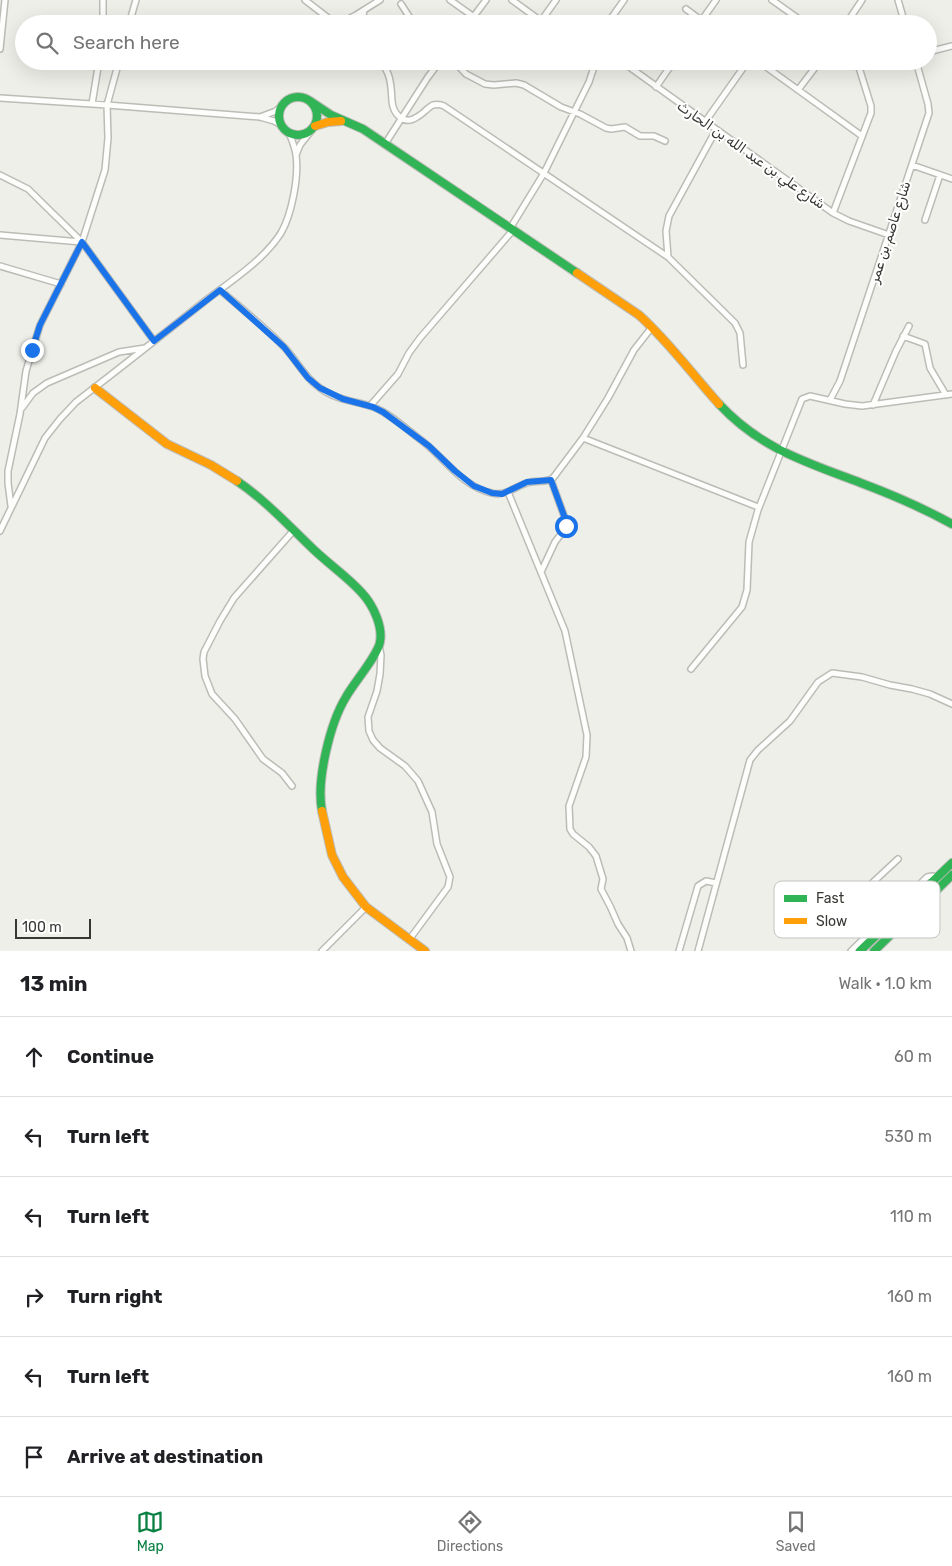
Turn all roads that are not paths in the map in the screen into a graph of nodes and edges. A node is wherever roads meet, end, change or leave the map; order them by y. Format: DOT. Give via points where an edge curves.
graph roads {
  1 [pos="5,0"];
  2 [pos="103,0"];
  3 [pos="136,0"];
  4 [pos="305,0"];
  5 [pos="380,0"];
  6 [pos="450,0"];
  7 [pos="486,0"];
  8 [pos="512,0"];
  9 [pos="556,0"];
  10 [pos="624,0"];
  11 [pos="716,0"];
  12 [pos="772,0"];
  13 [pos="862,0"];
  14 [pos="898,0"];
  15 [pos="401,4"];
  16 [pos="686,9"];
  17 [pos="364,11"];
  18 [pos="103,15"];
  19 [pos="132,15"];
  20 [pos="325,15"];
  21 [pos="356,15"];
  22 [pos="363,15"];
  23 [pos="408,15"];
  24 [pos="471,15"];
  25 [pos="475,15"];
  26 [pos="533,15"];
  27 [pos="547,15"];
  28 [pos="613,15"];
  29 [pos="693,15"];
  30 [pos="707,15"];
  31 [pos="793,15"];
  32 [pos="852,15"];
  33 [pos="902,15"];
  34 [pos="952,46"];
  35 [pos="0,49"];
  36 [pos="937,50"];
  37 [pos="98,70"];
  38 [pos="117,70"];
  39 [pos="386,70"];
  40 [pos="433,70"];
  41 [pos="462,70"];
  42 [pos="594,70"];
  43 [pos="633,70"];
  44 [pos="668,70"];
  45 [pos="742,70"];
  46 [pos="770,70"];
  47 [pos="813,70"];
  48 [pos="860,70"];
  49 [pos="919,70"];
  50 [pos="656,87"];
  51 [pos="798,90"];
  52 [pos="0,98"];
  53 [pos="310,101"];
  54 [pos="92,104"];
  55 [pos="284,104"];
  56 [pos="107,105"];
  57 [pos="574,111"];
  58 [pos="260,117"];
  59 [pos="401,119"];
  60 [pos="343,120"];
  61 [pos="705,122"];
  62 [pos="281,125"];
  63 [pos="313,129"];
  64 [pos="716,130"];
  65 [pos="289,133"];
  66 [pos="862,136"];
  67 [pos="665,141"];
  68 [pos="385,144"];
  69 [pos="296,156"];
  70 [pos="912,165"];
  71 [pos="544,172"];
  72 [pos="0,175"];
  73 [pos="940,175"];
  74 [pos="952,179"];
  75 [pos="833,213"];
  76 [pos="925,220"];
  77 [pos="513,228"];
  78 [pos="0,235"];
  79 [pos="889,235"];
  80 [pos="82,242"];
  81 [pos="668,257"];
  82 [pos="0,266"];
  83 [pos="61,284"];
  84 [pos="220,290"];
  85 [pos="909,326"];
  86 [pos="652,327"];
  87 [pos="903,336"];
  88 [pos="154,341"];
  89 [pos="146,348"];
  90 [pos="743,365"];
  91 [pos="95,388"];
  92 [pos="949,395"];
  93 [pos="830,400"];
  94 [pos="873,405"];
  95 [pos="370,406"];
  96 [pos="20,414"];
  97 [pos="583,438"];
  98 [pos="780,452"];
  99 [pos="551,480"];
  100 [pos="508,492"];
  101 [pos="11,506"];
  102 [pos="758,507"];
  103 [pos="952,524"];
  104 [pos="0,530"];
  105 [pos="294,530"];
  106 [pos="541,572"];
  107 [pos="379,646"];
  108 [pos="691,669"];
  109 [pos="952,704"];
  110 [pos="292,786"];
  111 [pos="898,859"];
  112 [pos="952,863"];
  113 [pos="952,876"];
  114 [pos="938,877"];
  115 [pos="874,881"];
  116 [pos="923,881"];
  117 [pos="934,881"];
  118 [pos="716,883"];
  119 [pos="940,888"];
  120 [pos="366,907"];
  121 [pos="865,938"];
  122 [pos="874,938"];
  123 [pos="888,938"];
  124 [pos="409,940"];
  125 [pos="322,951"];
  126 [pos="425,951"];
  127 [pos="631,951"];
  128 [pos="679,951"];
  129 [pos="698,951"];
  130 [pos="851,951"];
  131 [pos="860,951"];
  132 [pos="874,951"];
  1 -- 35 [label="street"];
  2 -- 18 [label="street"];
  3 -- 19 [label="street"];
  4 -- 20 [label="street"];
  5 -- 17 [label="street"];
  6 -- 24 [label="street"];
  7 -- 25 [label="street"];
  8 -- 26 [label="street"];
  9 -- 27 [label="street"];
  10 -- 28 [label="street"];
  11 -- 30 [label="street"];
  12 -- 31 [label="street"];
  13 -- 32 [label="street"];
  14 -- 33 [label="street"];
  15 -- 23 [label="street"];
  16 -- 29 [label="street"];
  17 -- 21 [label="street"];
  17 -- 22 [label="street"];
  34 -- 36 [label="street"];
  37 -- 54 [label="street"];
  38 -- 56 [label="street"];
  39 -- 59 [label="street" via="393,106"];
  40 -- 59 [label="street"];
  41 -- 57 [label="street" via="485,84 524,85"];
  42 -- 57 [label="street"];
  43 -- 50 [label="street, شارع علي بن عبد الله بن الحارث"];
  44 -- 50 [label="street"];
  45 -- 61 [label="street"];
  46 -- 51 [label="street"];
  47 -- 51 [label="street"];
  48 -- 66 [label="street" via="871,106"];
  49 -- 70 [label="street, شارع عاصم بن عمر" via="929,113"];
  50 -- 61 [label="street, شارع علي بن عبد الله بن الحارث"];
  51 -- 66 [label="street"];
  52 -- 54 [label="street"];
  53 -- 55 [label="main road" via="299,97"];
  53 -- 60 [label="main road"];
  53 -- 63 [label="main road" via="318,113"];
  54 -- 56 [label="street"];
  55 -- 58 [label="street"];
  55 -- 62 [label="main road" via="280,112"];
  56 -- 58 [label="street"];
  56 -- 80 [label="street" via="105,170"];
  57 -- 67 [label="street" via="608,128 625,127 640,136 654,136"];
  57 -- 71 [label="street"];
  58 -- 62 [label="street"];
  59 -- 68 [label="street"];
  59 -- 71 [label="street" via="414,119 429,107 441,104"];
  60 -- 63 [label="main road"];
  60 -- 68 [label="main road"];
  61 -- 64 [label="street, شارع علي بن عبد الله بن الحارث"];
  62 -- 65 [label="main road"];
  63 -- 65 [label="main road" via="300,136"];
  63 -- 69 [label="street"];
  64 -- 75 [label="street, شارع علي بن عبد الله بن الحارث"];
  64 -- 81 [label="street" via="669,216 666,231"];
  65 -- 69 [label="street"];
  66 -- 75 [label="street"];
  68 -- 77 [label="main road"];
  69 -- 84 [label="street" via="294,191 282,231 265,253"];
  70 -- 73 [label="street"];
  70 -- 79 [label="street, شارع عاصم بن عمر"];
  71 -- 77 [label="street"];
  71 -- 81 [label="street"];
  72 -- 80 [label="street" via="28,189"];
  73 -- 74 [label="street"];
  73 -- 76 [label="street"];
  75 -- 79 [label="street, شارع علي بن عبد الله بن الحارث" via="848,222"];
  77 -- 86 [label="main road"];
  77 -- 95 [label="street" via="420,338 398,374"];
  78 -- 80 [label="street"];
  79 -- 93 [label="street, شارع عاصم بن عمر" via="840,381"];
  80 -- 83 [label="street"];
  80 -- 88 [label="street"];
  81 -- 90 [label="street" via="735,323 740,333"];
  82 -- 83 [label="street"];
  83 -- 96 [label="street" via="34,341"];
  84 -- 88 [label="street"];
  84 -- 95 [label="street" via="284,347 320,388 343,399"];
  85 -- 87 [label="street"];
  86 -- 97 [label="street" via="634,350"];
  86 -- 98 [label="main road" via="726,410 759,439"];
  87 -- 92 [label="street" via="926,344 930,368"];
  87 -- 94 [label="street"];
  88 -- 89 [label="street"];
  89 -- 91 [label="street"];
  89 -- 96 [label="street" via="112,354 47,383 28,398"];
  91 -- 101 [label="street" via="76,402 45,438"];
  91 -- 105 [label="main road" via="167,444 234,478"];
  92 -- 94 [label="street"];
  93 -- 94 [label="street" via="850,406"];
  93 -- 98 [label="street" via="810,396 802,400"];
  95 -- 100 [label="street" via="435,450 474,486 492,493"];
  96 -- 101 [label="street" via="8,471"];
  97 -- 99 [label="street"];
  97 -- 102 [label="street"];
  98 -- 102 [label="street"];
  98 -- 103 [label="main road" via="897,496"];
  99 -- 100 [label="street" via="527,482"];
  99 -- 106 [label="street" via="566,526 554,542"];
  100 -- 106 [label="street"];
  101 -- 104 [label="street"];
  102 -- 108 [label="street" via="749,542 742,607"];
  105 -- 107 [label="main road" via="368,601 379,624"];
  105 -- 110 [label="street" via="234,598 203,659 212,694 235,719 263,759 282,773"];
  106 -- 127 [label="street" via="565,631 587,735 586,757 570,803 570,828 596,856 603,879 601,890"];
  107 -- 120 [label="main road" via="340,708 320,792 320,805 334,862"];
  107 -- 124 [label="street" via="380,674 368,717 369,731 380,748 406,766 418,781 432,812 437,844 450,877 448,888"];
  109 -- 118 [label="street" via="930,694 862,677 832,673 823,678 790,721 752,756"];
  111 -- 115 [label="street"];
  112 -- 114 [label="main road"];
  113 -- 119 [label="main road"];
  114 -- 116 [label="street" via="927,877"];
  114 -- 117 [label="main road"];
  118 -- 128 [label="street" via="706,881 698,886"];
  118 -- 129 [label="street"];
  120 -- 124 [label="main road"];
  120 -- 125 [label="street"];
  121 -- 130 [label="street"];
  122 -- 131 [label="main road"];
  123 -- 132 [label="main road"];
  124 -- 126 [label="main road"];
}
